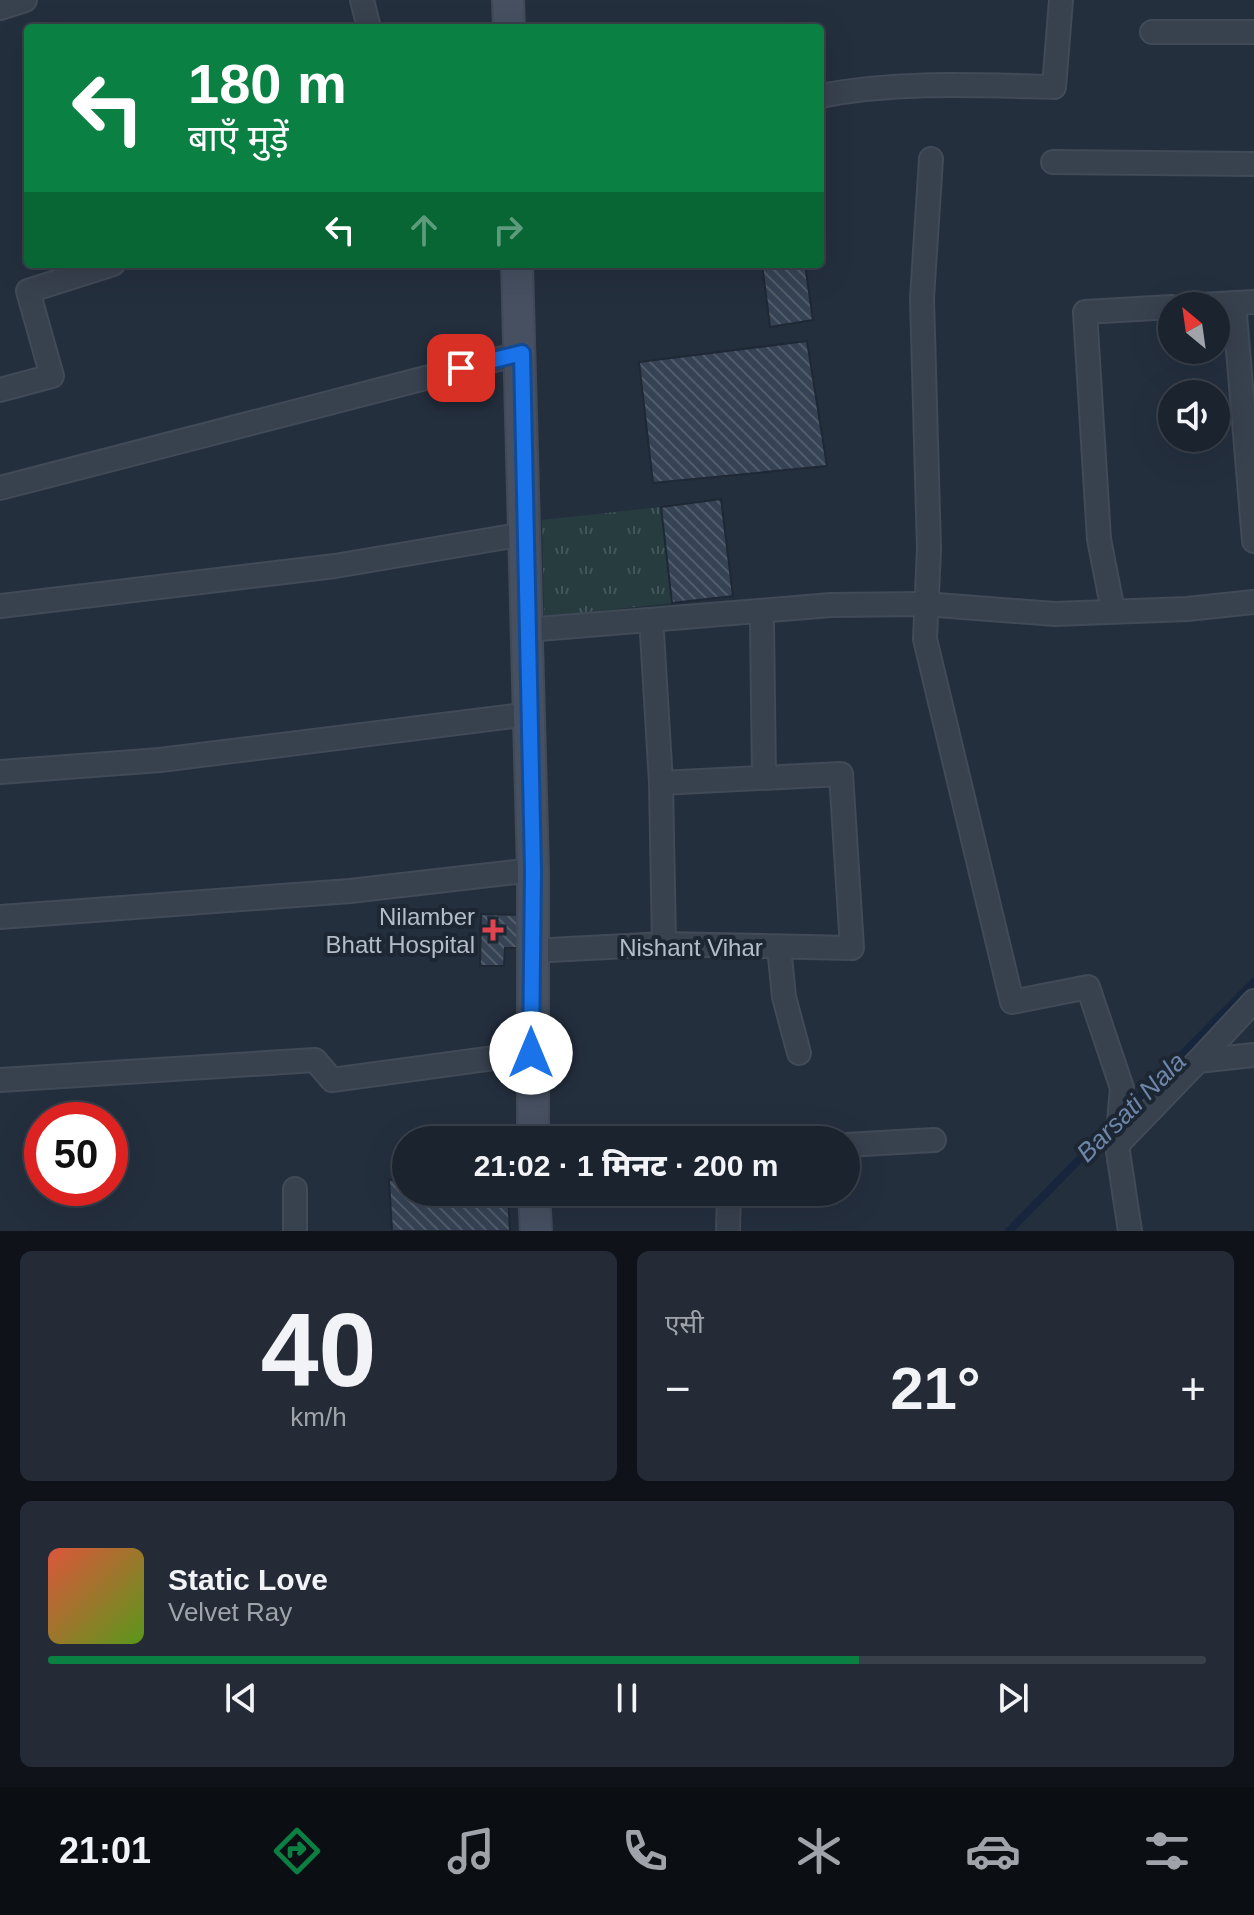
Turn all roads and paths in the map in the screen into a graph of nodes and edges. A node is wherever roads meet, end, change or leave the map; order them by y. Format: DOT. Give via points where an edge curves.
graph roads {
  1 [pos="25,0"];
  2 [pos="362,0"];
  3 [pos="508,0"];
  4 [pos="1061,0"];
  5 [pos="0,8"];
  6 [pos="368,24"];
  7 [pos="509,24"];
  8 [pos="1152,32"];
  9 [pos="1254,32"];
  10 [pos="824,95"];
  11 [pos="931,159"];
  12 [pos="1053,162"];
  13 [pos="1254,164"];
  14 [pos="100,268"];
  15 [pos="517,268"];
  16 [pos="1244,302"];
  17 [pos="1158,308"];
  18 [pos="522,353"];
  19 [pos="0,390"];
  20 [pos="0,488"];
  21 [pos="524,534"];
  22 [pos="1254,541"];
  23 [pos="1254,602"];
  24 [pos="924,604"];
  25 [pos="0,606"];
  26 [pos="1113,611"];
  27 [pos="762,624"];
  28 [pos="527,630"];
  29 [pos="652,633"];
  30 [pos="530,714"];
  31 [pos="0,772"];
  32 [pos="764,777"];
  33 [pos="661,783"];
  34 [pos="533,870"];
  35 [pos="0,917"];
  36 [pos="664,944"];
  37 [pos="779,947"];
  38 [pos="531,951"];
  39 [pos="1254,1001"];
  40 [pos="531,1053"];
  41 [pos="799,1053"];
  42 [pos="1254,1055"];
  43 [pos="1198,1061"];
  44 [pos="0,1080"];
  45 [pos="533,1126"];
  46 [pos="1118,1139"];
  47 [pos="934,1140"];
  48 [pos="860,1144"];
  49 [pos="295,1189"];
  50 [pos="535,1206"];
  51 [pos="729,1206"];
  52 [pos="295,1231"];
  53 [pos="536,1231"];
  54 [pos="728,1231"];
  55 [pos="1130,1231"];
  1 -- 5 [label="street"];
  2 -- 6 [label="street"];
  3 -- 7 [label="main road"];
  4 -- 10 [label="street" via="1054,87 935,84"];
  8 -- 9 [label="street"];
  11 -- 24 [label="street" via="922,298 929,549"];
  12 -- 13 [label="street"];
  14 -- 19 [label="street" via="28,291 52,376"];
  15 -- 18 [label="main road"];
  16 -- 22 [label="street"];
  17 -- 26 [label="street" via="1085,312 1099,539"];
  18 -- 20 [label="street"];
  18 -- 21 [label="main road"];
  21 -- 25 [label="street" via="335,566"];
  21 -- 28 [label="main road"];
  23 -- 26 [label="street"];
  24 -- 26 [label="street" via="1028,613"];
  24 -- 28 [label="street" via="762,608"];
  24 -- 46 [label="street" via="928,654 1012,1002 1088,987 1122,1088"];
  27 -- 32 [label="street"];
  28 -- 30 [label="main road"];
  29 -- 33 [label="street"];
  30 -- 31 [label="street" via="160,760"];
  30 -- 34 [label="main road"];
  32 -- 33 [label="street"];
  32 -- 37 [label="street, Nishant Vihar" via="841,774 852,948"];
  33 -- 36 [label="street"];
  34 -- 35 [label="street" via="350,891"];
  34 -- 38 [label="main road"];
  36 -- 37 [label="street, Nishant Vihar"];
  36 -- 38 [label="street, Nishant Vihar"];
  37 -- 41 [label="street" via="784,997"];
  38 -- 40 [label="main road"];
  39 -- 43 [label="street"];
  40 -- 44 [label="street" via="332,1080 315,1060"];
  40 -- 45 [label="main road"];
  42 -- 43 [label="street"];
  43 -- 46 [label="street"];
  46 -- 55 [label="street"];
  47 -- 48 [label="street"];
  49 -- 52 [label="street"];
  50 -- 53 [label="main road"];
  51 -- 54 [label="street"];
}
